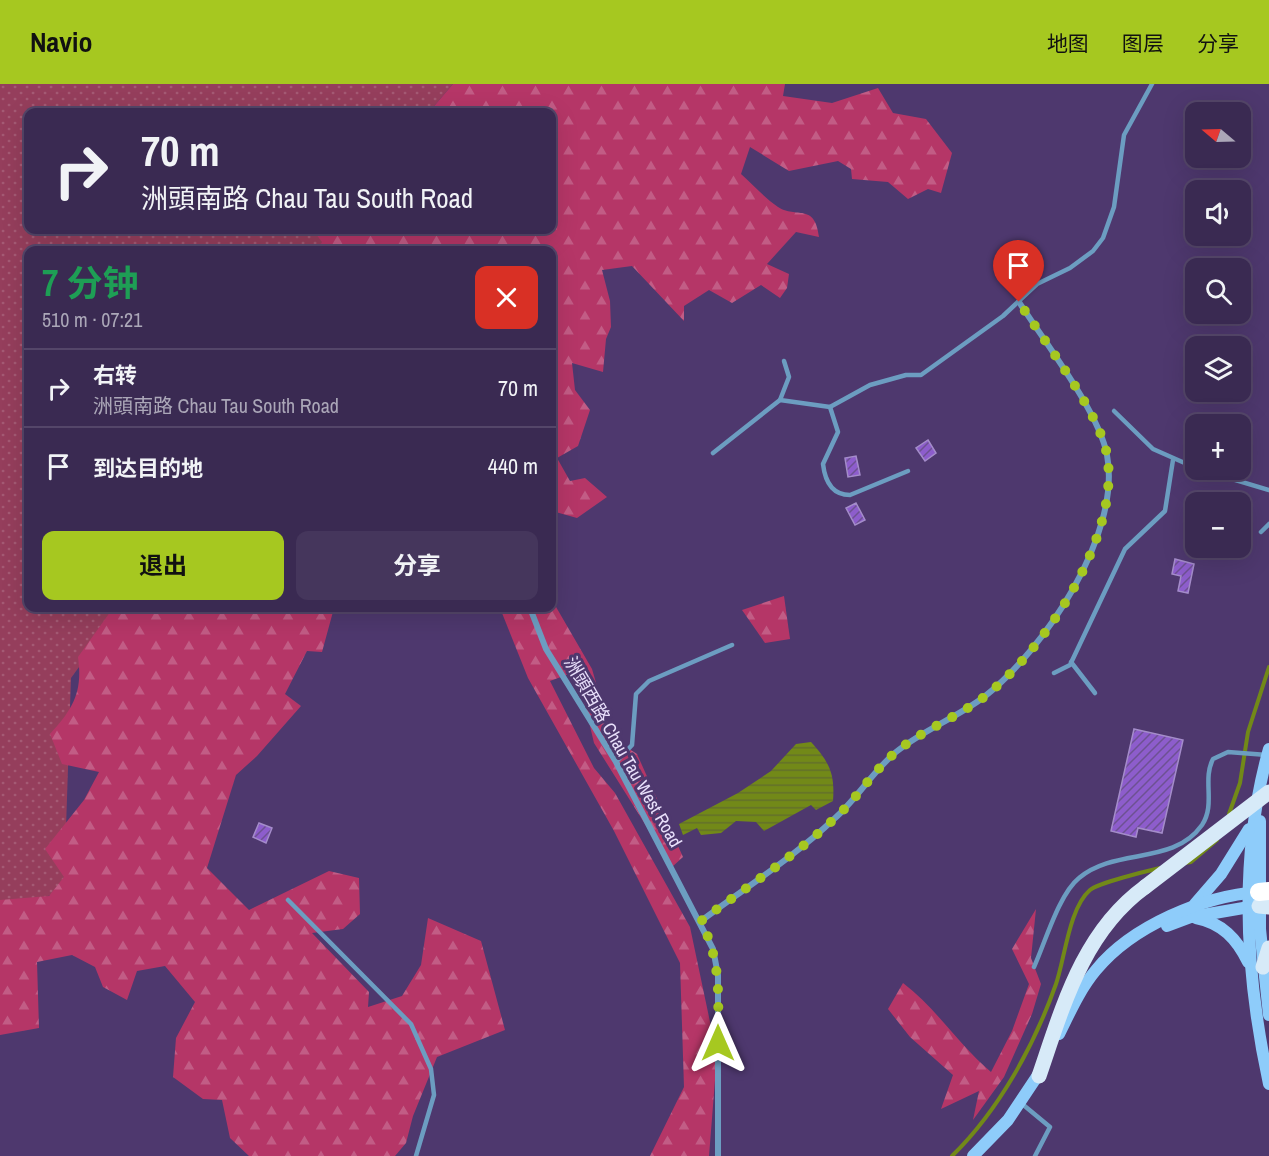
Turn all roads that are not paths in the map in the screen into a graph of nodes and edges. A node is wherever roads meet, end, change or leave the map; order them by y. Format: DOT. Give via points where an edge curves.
graph roads {
  1 [pos="1152,84"];
  2 [pos="1019,302"];
  3 [pos="784,361"];
  4 [pos="780,400"];
  5 [pos="830,407"];
  6 [pos="1114,411"];
  7 [pos="713,453"];
  8 [pos="1173,460"];
  9 [pos="1185,464"];
  10 [pos="908,471"];
  11 [pos="1236,480"];
  12 [pos="1269,490"];
  13 [pos="1269,524"];
  14 [pos="1261,532"];
  15 [pos="532,612"];
  16 [pos="732,645"];
  17 [pos="1071,662"];
  18 [pos="1054,673"];
  19 [pos="1095,693"];
  20 [pos="1268,752"];
  21 [pos="616,762"];
  22 [pos="1265,787"];
  23 [pos="1253,816"];
  24 [pos="1259,899"];
  25 [pos="288,900"];
  26 [pos="1195,904"];
  27 [pos="1191,917"];
  28 [pos="701,921"];
  29 [pos="1138,936"];
  30 [pos="1269,948"];
  31 [pos="1034,967"];
  32 [pos="1257,968"];
  33 [pos="1265,1011"];
  34 [pos="1039,1076"];
  35 [pos="1269,1084"];
  36 [pos="1021,1103"];
  37 [pos="416,1156"];
  38 [pos="718,1156"];
  39 [pos="973,1156"];
  40 [pos="1035,1156"];
  1 -- 2 [label="lane" via="1124,135 1114,207 1103,238 1093,251 1037,284"];
  2 -- 5 [label="lane" via="921,375 870,385"];
  2 -- 28 [label="street" via="1096,422 1107,456 1105,508 1075,584 1043,638 1004,680 972,705 896,752 832,821"];
  3 -- 4 [label="lane" via="789,377"];
  4 -- 5 [label="lane"];
  4 -- 7 [label="lane"];
  5 -- 10 [label="lane" via="838,432 823,464 832,490 850,495"];
  6 -- 8 [label="lane" via="1137,436"];
  8 -- 9 [label="lane"];
  8 -- 17 [label="lane" via="1165,511 1125,549"];
  11 -- 12 [label="lane"];
  13 -- 14 [label="lane"];
  15 -- 21 [label="street, 洲頭西路 Chau Tau West Road" via="546,649"];
  16 -- 21 [label="lane" via="649,681 636,694 632,745"];
  17 -- 18 [label="lane"];
  17 -- 19 [label="lane"];
  20 -- 22 [label="main road"];
  20 -- 31 [label="lane" via="1228,752 1213,759 1208,770 1207,815 1198,830 1180,845 1111,861 1077,879"];
  21 -- 28 [label="street, 洲頭西路 Chau Tau West Road"];
  22 -- 23 [label="main road"];
  22 -- 24 [label="main road"];
  22 -- 34 [label="main road, bridge" via="1145,887 1099,932 1065,1002"];
  23 -- 24 [label="main road"];
  23 -- 26 [label="main road" via="1248,833 1221,874"];
  24 -- 26 [label="main road"];
  24 -- 27 [label="main road"];
  24 -- 32 [label="main road"];
  25 -- 37 [label="lane" via="411,1024 431,1069 434,1095"];
  26 -- 29 [label="main road" via="1155,923"];
  27 -- 29 [label="main road"];
  27 -- 32 [label="main road" via="1216,924 1232,936"];
  28 -- 38 [label="street, 洲頭西路 Chau Tau West Road" via="713,949 718,975"];
  29 -- 34 [label="main road" via="1111,954 1089,978"];
  30 -- 32 [label="main road"];
  32 -- 33 [label="main road"];
  33 -- 35 [label="main road"];
  34 -- 36 [label="main road"];
  36 -- 39 [label="main road"];
  36 -- 40 [label="lane" via="1050,1127"];
}
